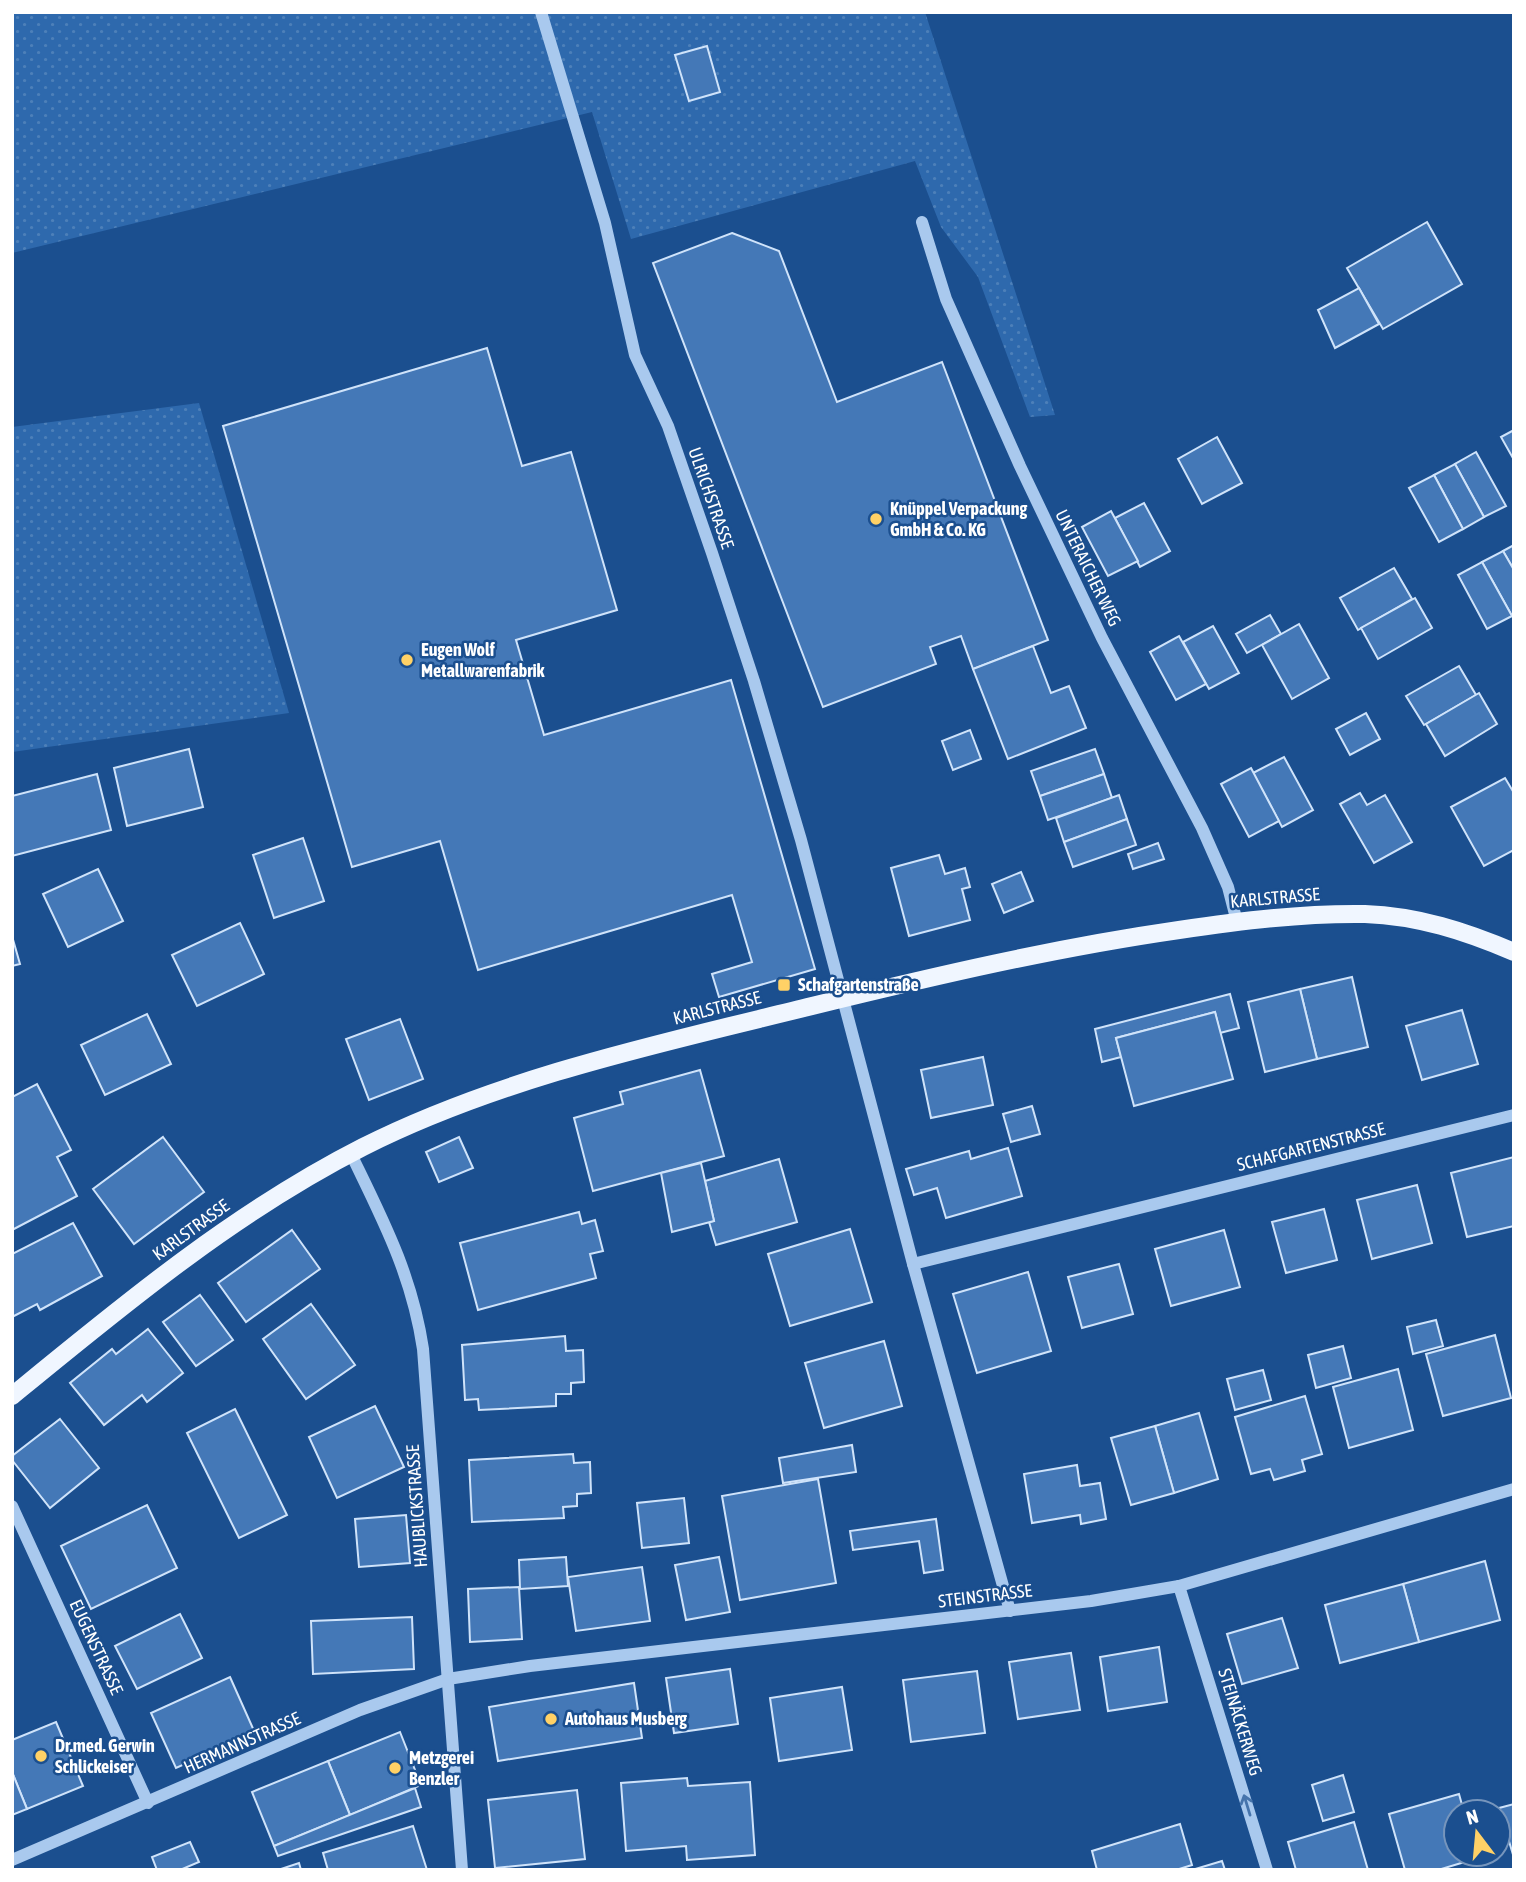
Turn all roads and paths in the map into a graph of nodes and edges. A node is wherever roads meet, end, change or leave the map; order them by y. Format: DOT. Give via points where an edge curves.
graph roads {
  1 [pos="541,12"];
  2 [pos="922,222"];
  3 [pos="1237,922"];
  4 [pos="1514,952"];
  5 [pos="844,998"];
  6 [pos="1514,1115"];
  7 [pos="351,1154"];
  8 [pos="913,1264"];
  9 [pos="12,1396"];
  10 [pos="1514,1489"];
  11 [pos="12,1506"];
  12 [pos="1179,1586"];
  13 [pos="1010,1611"];
  14 [pos="448,1679"];
  15 [pos="148,1803"];
  16 [pos="12,1860"];
  17 [pos="462,1870"];
  18 [pos="1267,1870"];
  1 -- 5 [label="street, ULRICHSTRASSE" via="605,223 635,355 668,426 729,604"];
  2 -- 3 [label="street, UNTERAICHER WEG" via="946,299 1020,466 1102,638 1202,828 1228,887"];
  3 -- 4 [label="main road, KARLSTRASSE" via="1334,915 1402,917 1456,929"];
  3 -- 5 [label="main road, KARLSTRASSE" via="988,963"];
  5 -- 7 [label="main road, KARLSTRASSE" via="527,1083 418,1121"];
  5 -- 8 [label="street"];
  6 -- 8 [label="street, SCHAFGARTENSTRASSE"];
  7 -- 9 [label="main road, KARLSTRASSE" via="273,1197 215,1237"];
  7 -- 14 [label="street, HAUBLICKSTRASSE" via="396,1248 418,1317"];
  8 -- 13 [label="street"];
  10 -- 12 [label="street, STEINSTRASSE"];
  11 -- 15 [label="street, EUGENSTRASSE"];
  12 -- 13 [label="street, STEINSTRASSE"];
  18 -- 12 [label="street, STEINÄCKERWEG, one-way"];
  13 -- 14 [label="street, STEINSTRASSE"];
  14 -- 15 [label="street, HERMANNSTRASSE" via="360,1710"];
  14 -- 17 [label="street, HAUBLICKSTRASSE"];
  15 -- 16 [label="street, HERMANNSTRASSE"];
}
